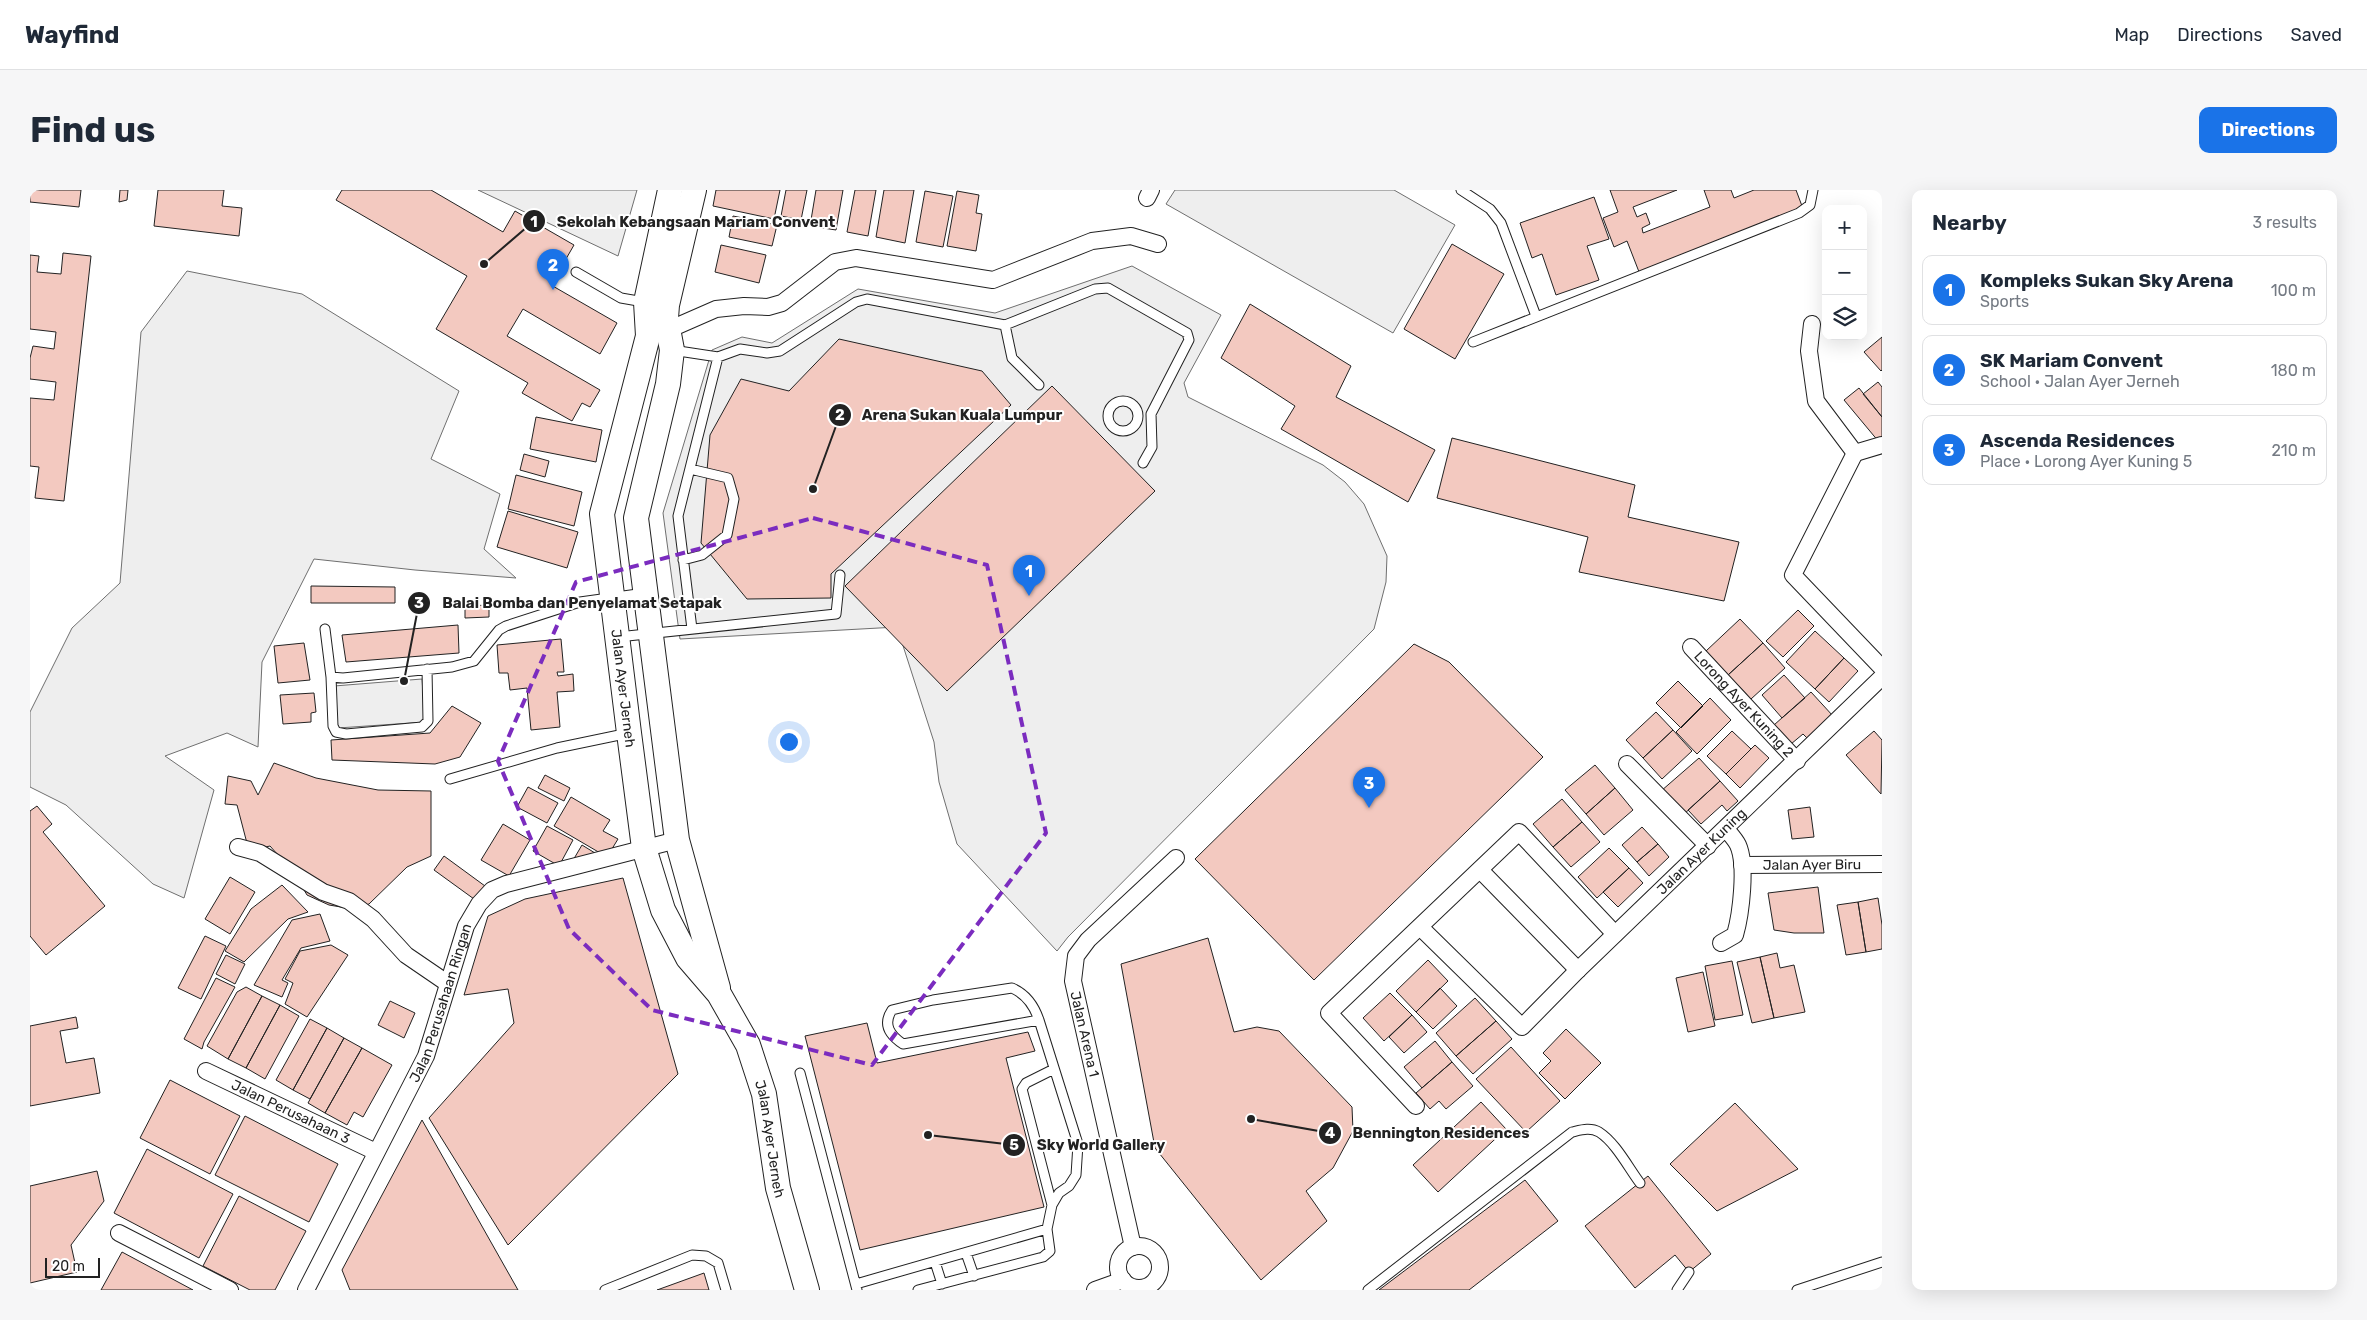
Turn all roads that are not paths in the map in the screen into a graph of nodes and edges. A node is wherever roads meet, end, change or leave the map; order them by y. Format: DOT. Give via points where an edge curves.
graph roads {
  1 [pos="670,190"];
  2 [pos="694,190"];
  3 [pos="1461,190"];
  4 [pos="1813,190"];
  5 [pos="1158,244"];
  6 [pos="576,272"];
  7 [pos="656,303"];
  8 [pos="1536,316"];
  9 [pos="1812,324"];
  10 [pos="1005,326"];
  11 [pos="670,340"];
  12 [pos="1473,342"];
  13 [pos="718,357"];
  14 [pos="1039,385"];
  15 [pos="1151,414"];
  16 [pos="1138,417"];
  17 [pos="1882,445"];
  18 [pos="1855,453"];
  19 [pos="1143,463"];
  20 [pos="690,469"];
  21 [pos="683,560"];
  22 [pos="840,575"];
  23 [pos="645,593"];
  24 [pos="613,598"];
  25 [pos="324,629"];
  26 [pos="692,629"];
  27 [pos="650,633"];
  28 [pos="618,637"];
  29 [pos="1691,647"];
  30 [pos="1882,668"];
  31 [pos="427,669"];
  32 [pos="330,677"];
  33 [pos="1882,677"];
  34 [pos="629,733"];
  35 [pos="1797,761"];
  36 [pos="1627,764"];
  37 [pos="450,779"];
  38 [pos="1726,829"];
  39 [pos="678,840"];
  40 [pos="1708,846"];
  41 [pos="238,847"];
  42 [pos="644,848"];
  43 [pos="1176,858"];
  44 [pos="1882,864"];
  45 [pos="1742,865"];
  46 [pos="1480,870"];
  47 [pos="1420,927"];
  48 [pos="1615,934"];
  49 [pos="1721,943"];
  50 [pos="1578,970"];
  51 [pos="447,983"];
  52 [pos="719,994"];
  53 [pos="1039,1020"];
  54 [pos="1054,1069"];
  55 [pos="206,1071"];
  56 [pos="800,1073"];
  57 [pos="1416,1106"];
  58 [pos="376,1152"];
  59 [pos="1640,1183"];
  60 [pos="1052,1205"];
  61 [pos="1047,1230"];
  62 [pos="119,1233"];
  63 [pos="1133,1247"];
  64 [pos="966,1253"];
  65 [pos="935,1262"];
  66 [pos="1882,1262"];
  67 [pos="1688,1272"];
  68 [pos="974,1276"];
  69 [pos="959,1280"];
  70 [pos="1123,1280"];
  71 [pos="942,1284"];
  72 [pos="856,1287"];
  73 [pos="230,1290"];
  74 [pos="306,1290"];
  75 [pos="605,1290"];
  76 [pos="726,1290"];
  77 [pos="807,1290"];
  78 [pos="918,1290"];
  79 [pos="962,1290"];
  80 [pos="1095,1290"];
  81 [pos="1368,1290"];
  82 [pos="1677,1290"];
  83 [pos="1797,1290"];
  1 -- 7 [label="main road, Jalan Ayer Jerneh"];
  2 -- 7 [label="main road, Jalan Ayer Jerneh"];
  3 -- 8 [label="lane" via="1490,209 1501,222"];
  4 -- 8 [label="lane" via="1810,205 1799,213"];
  5 -- 11 [label="street" via="1131,236 1092,241 993,280 856,258 835,262 782,303 768,307 716,309"];
  6 -- 7 [label="lane" via="621,298"];
  7 -- 11 [label="main road, Jalan Ayer Jerneh"];
  7 -- 24 [label="main road, Jalan Ayer Jerneh" via="602,514"];
  8 -- 12 [label="lane"];
  9 -- 18 [label="street" via="1809,351 1816,401"];
  10 -- 13 [label="lane" via="868,299 856,302 780,351 767,353 740,349"];
  10 -- 14 [label="lane" via="1012,358"];
  10 -- 15 [label="lane" via="1095,289 1108,288 1187,333 1189,340"];
  11 -- 13 [label="lane"];
  11 -- 23 [label="main road, Jalan Ayer Jerneh" via="668,384 636,518"];
  13 -- 20 [label="lane"];
  15 -- 16 [label="lane"];
  15 -- 19 [label="lane" via="1152,447"];
  17 -- 18 [label="street"];
  18 -- 30 [label="street" via="1793,575"];
  20 -- 21 [label="lane" via="678,516"];
  20 -- 21 [label="lane" via="728,478 734,499 726,535 702,555"];
  21 -- 26 [label="lane"];
  22 -- 26 [label="lane" via="836,614"];
  23 -- 24 [label="lane"];
  23 -- 27 [label="main road, Jalan Ayer Jerneh"];
  24 -- 28 [label="main road, Jalan Ayer Jerneh"];
  24 -- 31 [label="lane" via="580,602 506,626 474,661"];
  25 -- 32 [label="lane"];
  26 -- 27 [label="lane"];
  27 -- 28 [label="lane"];
  27 -- 39 [label="main road, Jalan Ayer Jerneh"];
  28 -- 34 [label="main road, Jalan Ayer Jerneh"];
  29 -- 35 [label="street, Lorong Ayer Kuning 2"];
  31 -- 32 [label="lane"];
  31 -- 32 [label="lane" via="428,721 422,727 346,734 336,732 333,726"];
  33 -- 35 [label="street, Jalan Ayer Kuning"];
  34 -- 37 [label="lane" via="557,748"];
  34 -- 42 [label="main road, Jalan Ayer Jerneh"];
  35 -- 38 [label="street, Jalan Ayer Kuning"];
  36 -- 40 [label="street"];
  38 -- 40 [label="street, Jalan Ayer Kuning"];
  38 -- 45 [label="street" via="1738,845"];
  39 -- 42 [label="street, Jalan Perusahaan Ringan"];
  39 -- 52 [label="main road, Jalan Ayer Jerneh"];
  40 -- 48 [label="street, Jalan Ayer Kuning"];
  41 -- 51 [label="street" via="260,853 323,892 349,901 373,919 406,954"];
  42 -- 51 [label="street, Jalan Perusahaan Ringan" via="492,890 466,926"];
  42 -- 52 [label="main road, Jalan Ayer Jerneh" via="663,910 688,958"];
  43 -- 63 [label="street, Jalan Arena 1" via="1088,940 1076,956 1073,981"];
  44 -- 45 [label="street, Jalan Ayer Biru"];
  45 -- 49 [label="street" via="1739,922 1735,935"];
  46 -- 47 [label="street"];
  46 -- 48 [label="street" via="1519,832"];
  46 -- 50 [label="street"];
  47 -- 50 [label="street, Jalan Ayer Kuning" via="1522,1027"];
  47 -- 57 [label="street" via="1329,1013"];
  48 -- 50 [label="street, Jalan Ayer Kuning"];
  51 -- 58 [label="street, Jalan Perusahaan Ringan" via="426,1056"];
  52 -- 77 [label="main road, Jalan Ayer Jerneh" via="748,1045 764,1094 778,1188"];
  53 -- 53 [label="lane" via="1023,992 1012,988 892,1010 887,1017 887,1027 894,1038 904,1044"];
  53 -- 54 [label="lane"];
  54 -- 60 [label="lane" via="1078,1144 1076,1175"];
  54 -- 60 [label="lane" via="1026,1083 1022,1089"];
  55 -- 58 [label="street, Jalan Perusahaan 3"];
  56 -- 72 [label="lane"];
  58 -- 74 [label="street, Jalan Perusahaan Ringan"];
  59 -- 81 [label="lane" via="1599,1132 1586,1128 1572,1132"];
  60 -- 61 [label="lane"];
  61 -- 64 [label="lane"];
  61 -- 68 [label="lane" via="1050,1251 1043,1257"];
  62 -- 73 [label="street"];
  63 -- 70 [label="street" via="1120,1257 1119,1273"];
  63 -- 70 [label="street" via="1149,1248 1155,1254 1159,1261 1158,1277 1145,1287 1137,1288"];
  64 -- 65 [label="lane"];
  64 -- 68 [label="lane"];
  65 -- 71 [label="lane"];
  65 -- 72 [label="lane"];
  66 -- 83 [label="lane"];
  67 -- 82 [label="lane"];
  68 -- 69 [label="lane"];
  69 -- 71 [label="lane"];
  69 -- 79 [label="lane"];
  70 -- 80 [label="street"];
  71 -- 78 [label="lane"];
  75 -- 76 [label="lane" via="692,1255 706,1256 718,1263"];
}
